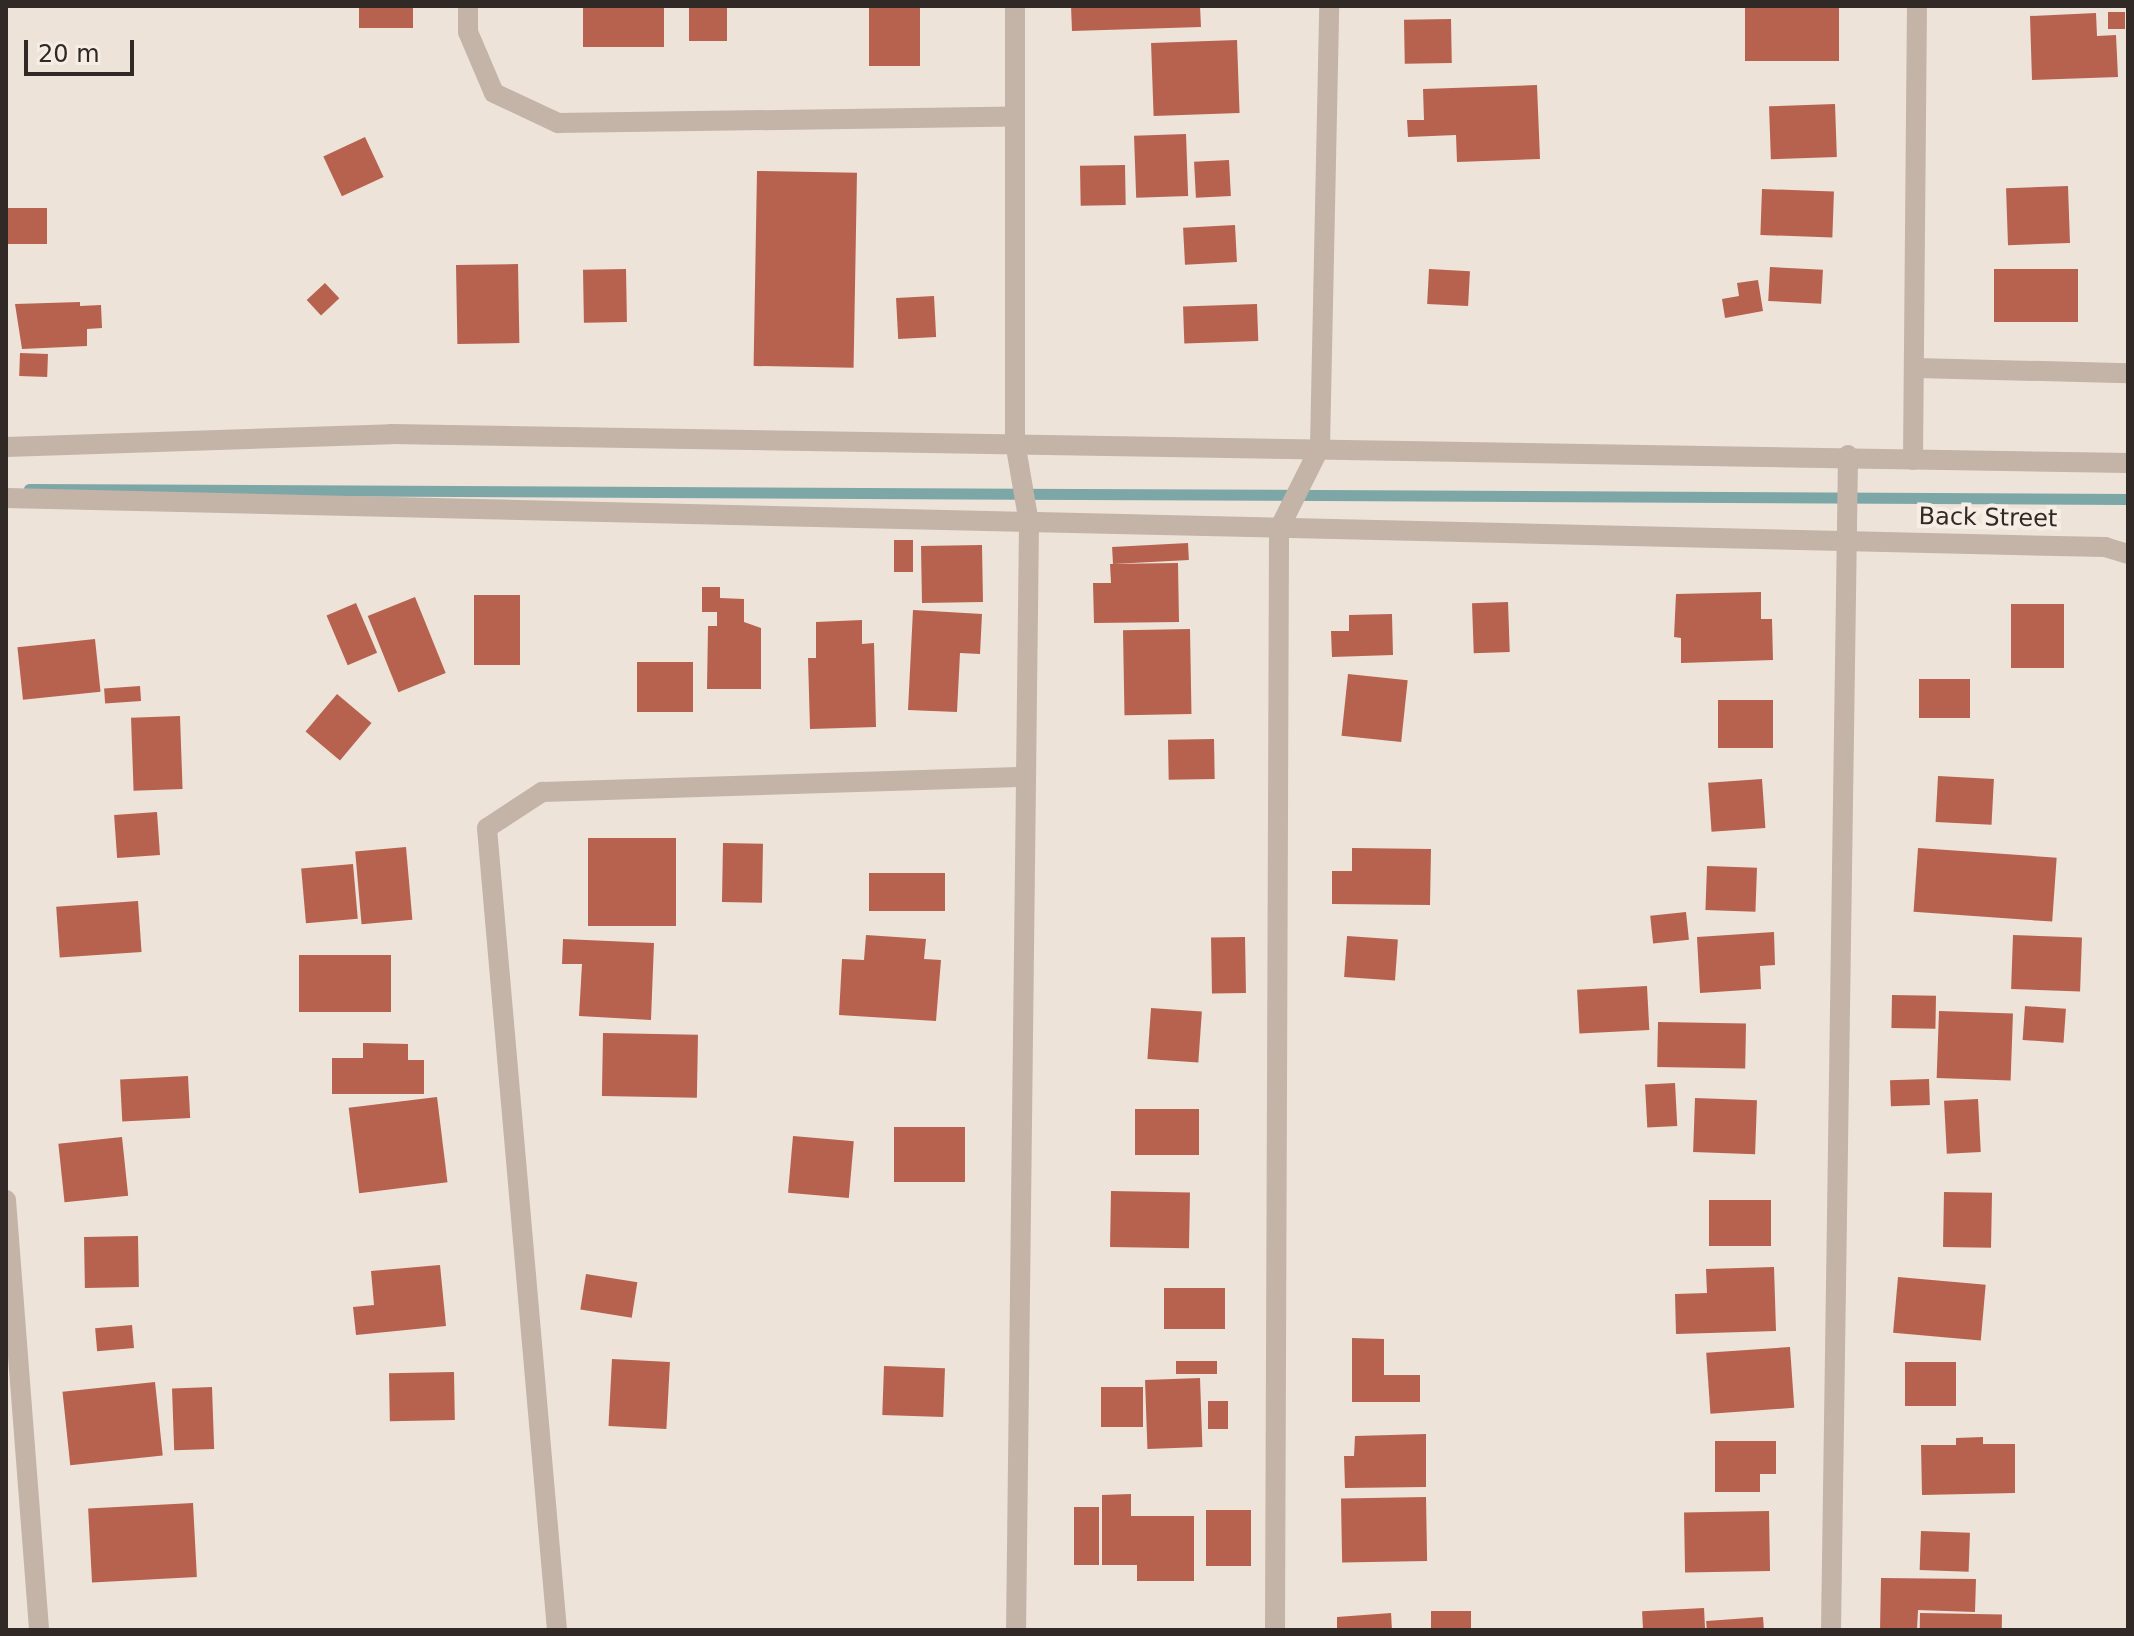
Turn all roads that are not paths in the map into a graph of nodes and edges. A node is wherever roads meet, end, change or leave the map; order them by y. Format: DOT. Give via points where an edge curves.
graph roads {
  1 [pos="468,6"];
  2 [pos="1015,6"];
  3 [pos="1329,6"];
  4 [pos="1917,6"];
  5 [pos="1015,117"];
  6 [pos="1916,368"];
  7 [pos="2128,373"];
  8 [pos="1015,442"];
  9 [pos="6,447"];
  10 [pos="1320,447"];
  11 [pos="1848,455"];
  12 [pos="1913,460"];
  13 [pos="2128,463"];
  14 [pos="6,498"];
  15 [pos="1029,523"];
  16 [pos="1279,529"];
  17 [pos="1847,540"];
  18 [pos="2128,554"];
  19 [pos="1022,777"];
  20 [pos="6,1200"];
  21 [pos="39,1630"];
  22 [pos="557,1630"];
  23 [pos="1016,1630"];
  24 [pos="1275,1630"];
  25 [pos="1831,1630"];
  1 -- 5 [label="street" via="468,32 494,93 558,123"];
  2 -- 5 [label="street"];
  3 -- 10 [label="street"];
  4 -- 6 [label="street"];
  5 -- 8 [label="street"];
  6 -- 7 [label="street"];
  6 -- 12 [label="street"];
  8 -- 9 [label="street" via="391,434"];
  8 -- 10 [label="street"];
  8 -- 15 [label="street"];
  10 -- 11 [label="street"];
  10 -- 16 [label="street"];
  11 -- 12 [label="street"];
  11 -- 17 [label="street"];
  12 -- 13 [label="street"];
  14 -- 15 [label="street, Back Street"];
  15 -- 16 [label="street, Back Street"];
  15 -- 19 [label="street"];
  16 -- 17 [label="street, Back Street"];
  16 -- 24 [label="street"];
  17 -- 18 [label="street, Back Street" via="2105,547"];
  17 -- 25 [label="street"];
  19 -- 22 [label="street" via="542,792 487,828"];
  19 -- 23 [label="street"];
  20 -- 21 [label="street"];
}
